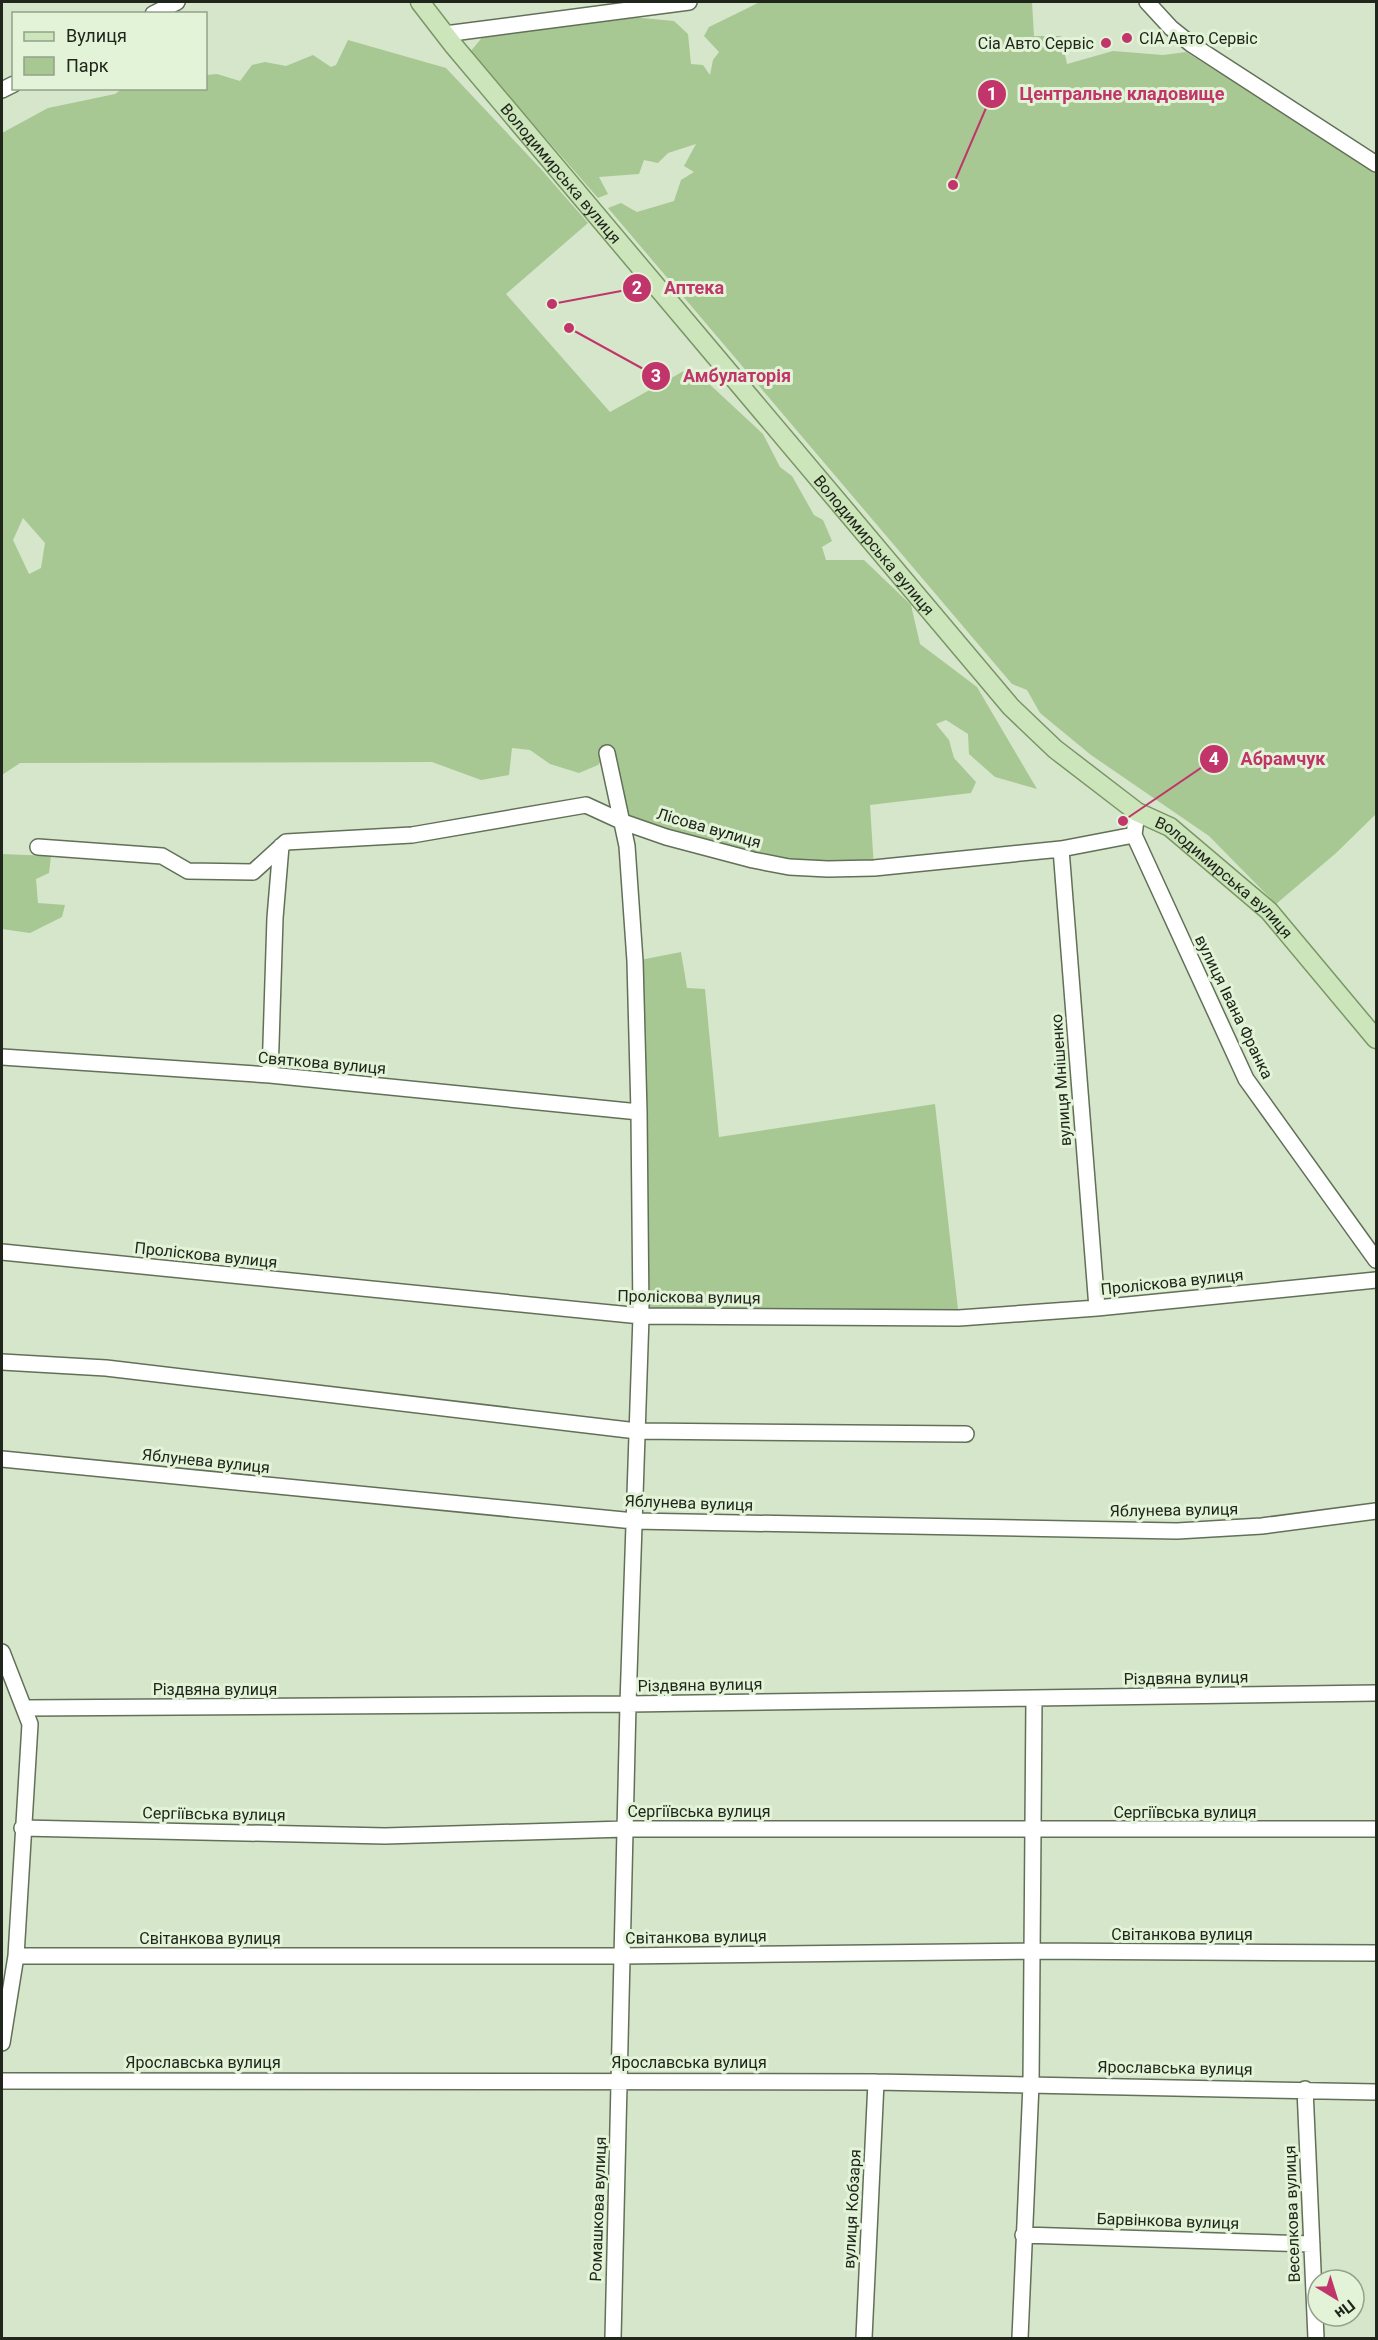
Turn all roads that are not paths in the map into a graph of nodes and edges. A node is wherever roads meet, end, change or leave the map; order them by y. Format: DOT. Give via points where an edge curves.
graph roads {
  1 [pos="177,2"];
  2 [pos="420,2"];
  3 [pos="689,2"];
  4 [pos="1147,2"];
  5 [pos="157,12"];
  6 [pos="445,34"];
  7 [pos="1377,164"];
  8 [pos="608,753"];
  9 [pos="1137,812"];
  10 [pos="623,822"];
  11 [pos="1134,835"];
  12 [pos="281,846"];
  13 [pos="38,847"];
  14 [pos="1061,849"];
  15 [pos="1377,1039"];
  16 [pos="2,1057"];
  17 [pos="270,1075"];
  18 [pos="639,1112"];
  19 [pos="2,1252"];
  20 [pos="1377,1260"];
  21 [pos="1377,1280"];
  22 [pos="1097,1308"];
  23 [pos="641,1316"];
  24 [pos="2,1362"];
  25 [pos="637,1431"];
  26 [pos="966,1434"];
  27 [pos="2,1459"];
  28 [pos="1377,1511"];
  29 [pos="634,1521"];
  30 [pos="2,1652"];
  31 [pos="1377,1693"];
  32 [pos="1034,1699"];
  33 [pos="628,1704"];
  34 [pos="25,1708"];
  35 [pos="22,1828"];
  36 [pos="1377,1828"];
  37 [pos="625,1829"];
  38 [pos="1034,1830"];
  39 [pos="1033,1951"];
  40 [pos="1377,1953"];
  41 [pos="16,1956"];
  42 [pos="622,1956"];
  43 [pos="2,2043"];
  44 [pos="620,2080"];
  45 [pos="2,2081"];
  46 [pos="876,2082"];
  47 [pos="1031,2084"];
  48 [pos="1305,2089"];
  49 [pos="1377,2092"];
  50 [pos="1023,2235"];
  51 [pos="1312,2244"];
  52 [pos="613,2338"];
  53 [pos="864,2338"];
  54 [pos="1020,2338"];
  55 [pos="1316,2338"];
  1 -- 5 [label="street"];
  2 -- 6 [label="main road, Володимирська вулиця"];
  3 -- 6 [label="street"];
  4 -- 7 [label="street" via="1191,44"];
  6 -- 9 [label="main road, Володимирська вулиця" via="1011,707 1055,749"];
  8 -- 10 [label="street, Ромашкова вулиця"];
  9 -- 11 [label="street"];
  9 -- 15 [label="main road, Володимирська вулиця" via="1170,827 1269,911"];
  10 -- 12 [label="street, Лісова вулиця" via="586,805 412,835 286,842"];
  10 -- 14 [label="street, Лісова вулиця" via="789,867 874,868"];
  10 -- 18 [label="street, Ромашкова вулиця" via="635,961"];
  11 -- 14 [label="street, Лісова вулиця"];
  11 -- 20 [label="street, вулиця Івана Франка" via="1246,1079"];
  12 -- 13 [label="street" via="253,872 188,871 162,856"];
  12 -- 17 [label="street"];
  14 -- 22 [label="street, вулиця Мнішенко"];
  16 -- 17 [label="street, Святкова вулиця"];
  17 -- 18 [label="street, Святкова вулиця"];
  18 -- 23 [label="street, Ромашкова вулиця"];
  19 -- 23 [label="street, Проліскова вулиця"];
  21 -- 22 [label="street, Проліскова вулиця"];
  22 -- 23 [label="street, Проліскова вулиця" via="959,1318"];
  23 -- 25 [label="street, Ромашкова вулиця"];
  24 -- 25 [label="street" via="106,1368"];
  25 -- 26 [label="street"];
  25 -- 29 [label="street, Ромашкова вулиця"];
  27 -- 29 [label="street, Яблунева вулиця"];
  28 -- 29 [label="street, Яблунева вулиця" via="1262,1526 1177,1531"];
  29 -- 33 [label="street, Ромашкова вулиця"];
  30 -- 34 [label="street"];
  31 -- 32 [label="street, Різдвяна вулиця"];
  32 -- 33 [label="street, Різдвяна вулиця"];
  32 -- 38 [label="street"];
  33 -- 34 [label="street, Різдвяна вулиця"];
  33 -- 37 [label="street, Ромашкова вулиця"];
  34 -- 35 [label="street" via="30,1724"];
  35 -- 37 [label="street, Сергіївська вулиця" via="385,1836"];
  35 -- 41 [label="street"];
  36 -- 38 [label="street, Сергіївська вулиця"];
  37 -- 38 [label="street, Сергіївська вулиця"];
  37 -- 42 [label="street, Ромашкова вулиця"];
  38 -- 39 [label="street"];
  39 -- 40 [label="street, Світанкова вулиця"];
  39 -- 42 [label="street, Світанкова вулиця"];
  39 -- 47 [label="street"];
  41 -- 42 [label="street, Світанкова вулиця"];
  41 -- 43 [label="street"];
  42 -- 44 [label="street, Ромашкова вулиця"];
  44 -- 45 [label="street, Ярославська вулиця"];
  44 -- 46 [label="street, Ярославська вулиця"];
  44 -- 52 [label="street, Ромашкова вулиця"];
  46 -- 47 [label="street, Ярославська вулиця"];
  46 -- 53 [label="street, вулиця Кобзаря"];
  47 -- 48 [label="street, Ярославська вулиця"];
  47 -- 50 [label="street"];
  48 -- 49 [label="street, Ярославська вулиця"];
  48 -- 51 [label="street, Веселкова вулиця"];
  50 -- 51 [label="street, Барвінкова вулиця"];
  50 -- 54 [label="street"];
  51 -- 55 [label="street, Веселкова вулиця"];
}
